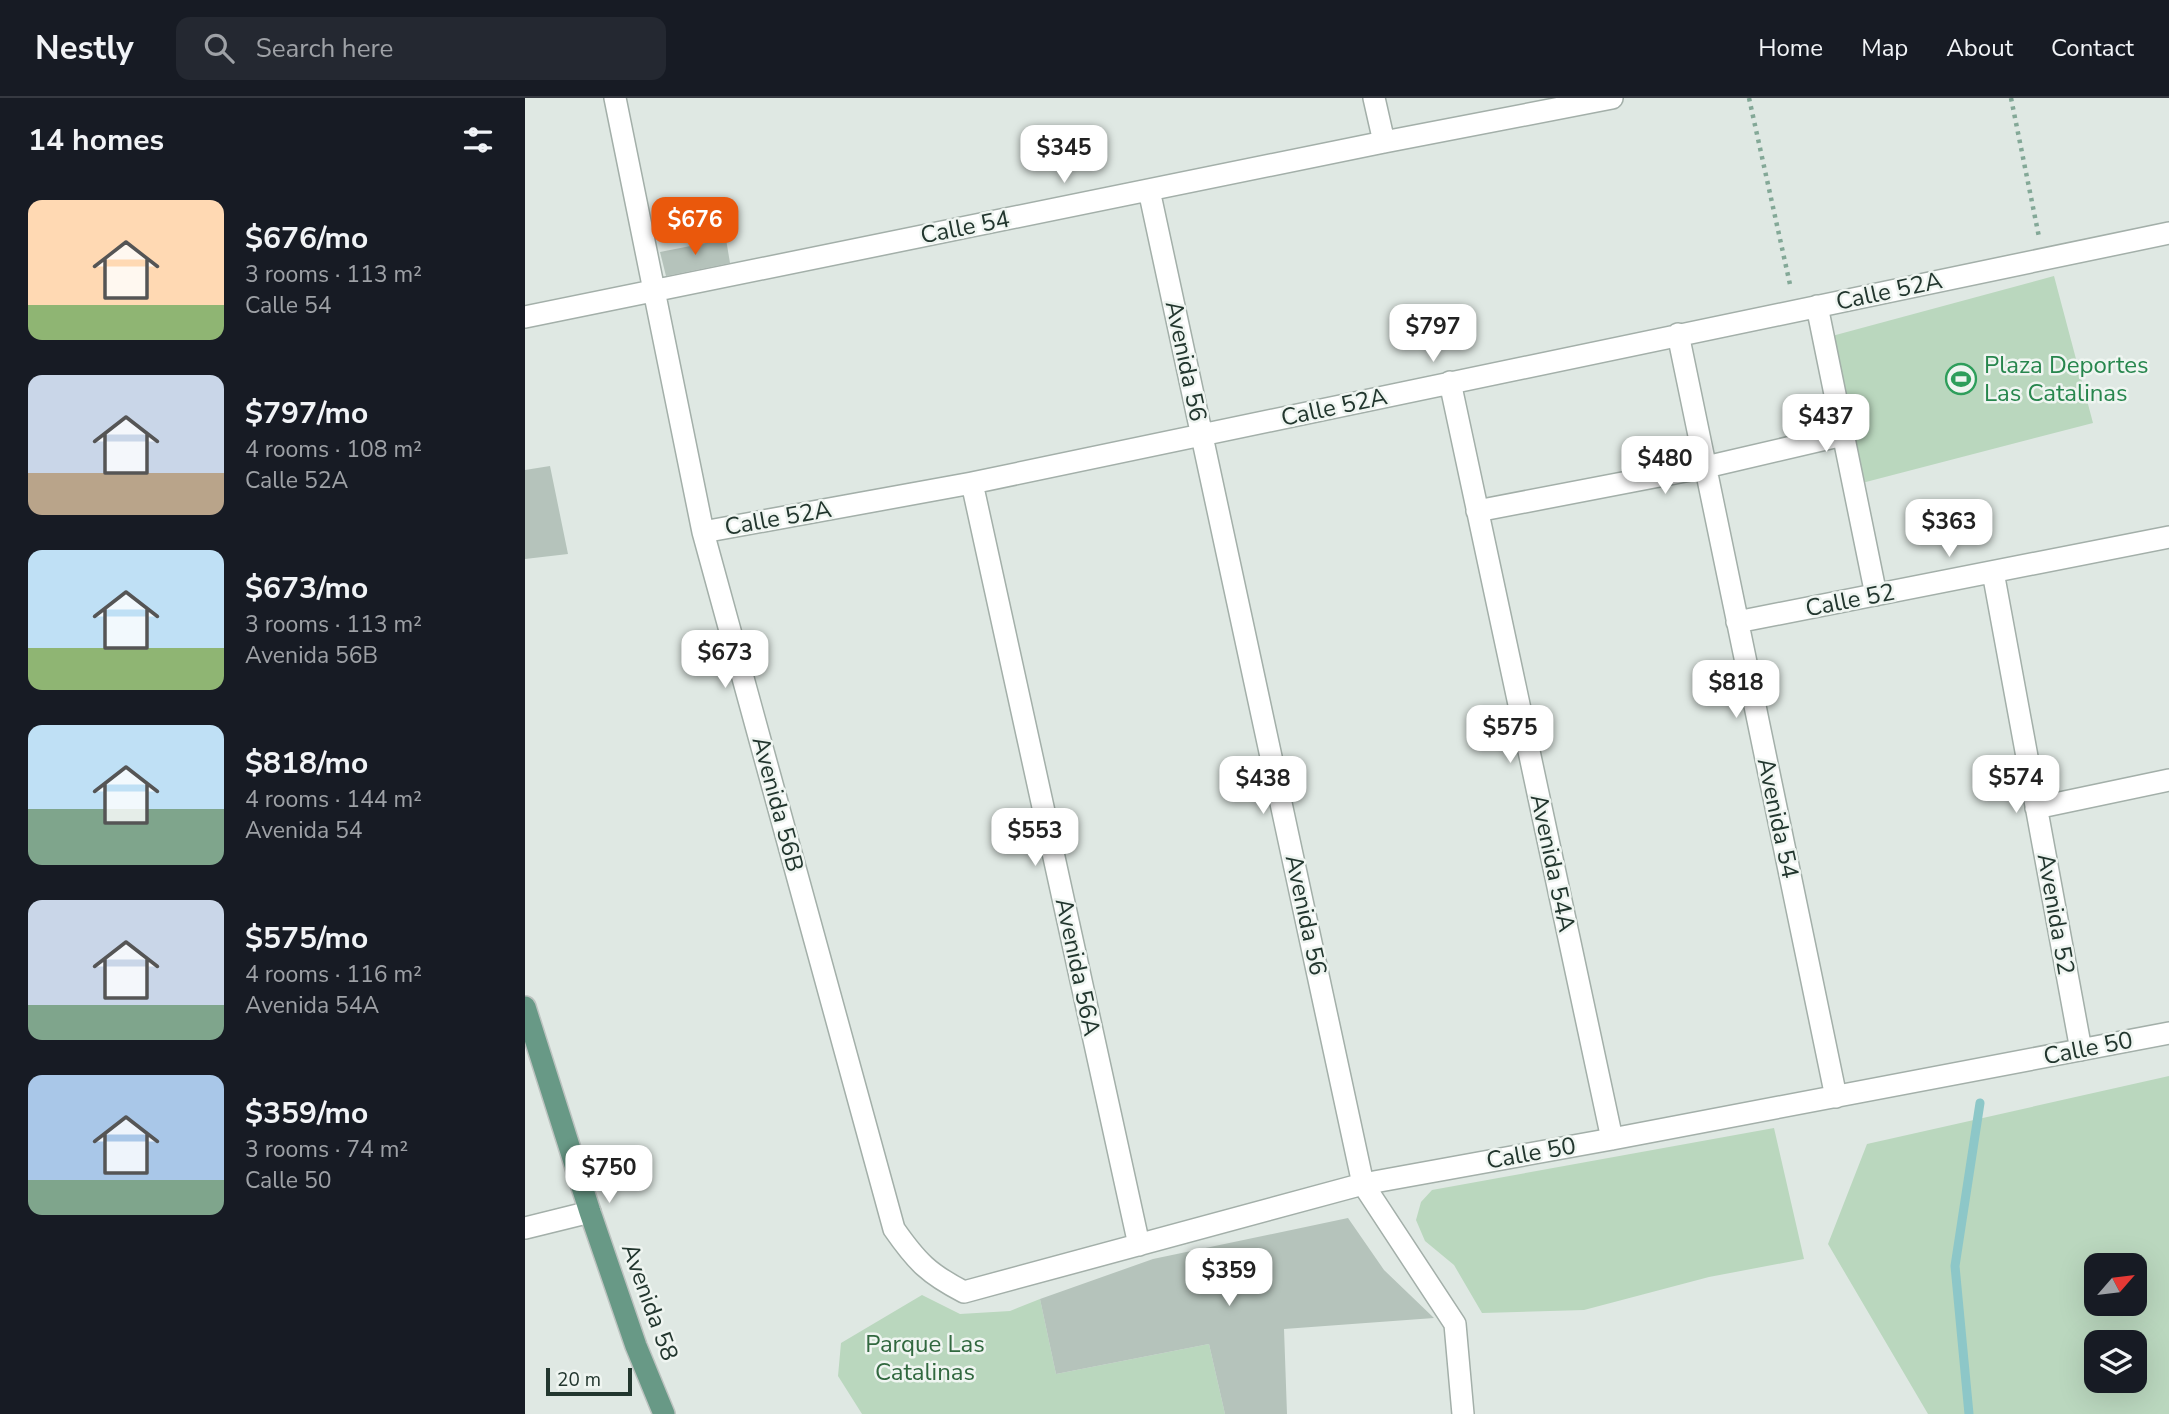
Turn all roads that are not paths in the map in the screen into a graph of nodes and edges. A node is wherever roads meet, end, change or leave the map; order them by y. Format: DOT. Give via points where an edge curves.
graph roads {
  1 [pos="615,98"];
  2 [pos="1374,98"];
  3 [pos="1612,98"];
  4 [pos="1384,142"];
  5 [pos="1149,190"];
  6 [pos="2169,233"];
  7 [pos="655,290"];
  8 [pos="1817,306"];
  9 [pos="525,317"];
  10 [pos="1678,334"];
  11 [pos="1450,382"];
  12 [pos="1202,434"];
  13 [pos="1843,435"];
  14 [pos="1706,467"];
  15 [pos="972,483"];
  16 [pos="1477,511"];
  17 [pos="703,532"];
  18 [pos="2169,537"];
  19 [pos="1993,572"];
  20 [pos="1876,595"];
  21 [pos="1737,622"];
  22 [pos="2169,780"];
  23 [pos="2036,808"];
  24 [pos="525,1007"];
  25 [pos="2169,1033"];
  26 [pos="2081,1050"];
  27 [pos="1836,1097"];
  28 [pos="1612,1139"];
  29 [pos="1363,1184"];
  30 [pos="590,1212"];
  31 [pos="525,1228"];
  32 [pos="1139,1245"];
  33 [pos="912,1255"];
  34 [pos="664,1414"];
  35 [pos="1463,1414"];
  1 -- 7 [label="street, Avenida 56B"];
  2 -- 4 [label="street"];
  3 -- 4 [label="street, Calle 54"];
  4 -- 5 [label="street, Calle 54"];
  5 -- 7 [label="street, Calle 54"];
  5 -- 12 [label="street, Avenida 56"];
  6 -- 8 [label="street, Calle 52A"];
  7 -- 9 [label="street, Calle 54"];
  7 -- 17 [label="street, Avenida 56B"];
  8 -- 10 [label="street, Calle 52A"];
  8 -- 13 [label="street"];
  10 -- 11 [label="street, Calle 52A"];
  10 -- 14 [label="street, Avenida 54"];
  11 -- 12 [label="street, Calle 52A"];
  11 -- 16 [label="street, Avenida 54A"];
  12 -- 15 [label="street, Calle 52A"];
  12 -- 29 [label="street, Avenida 56"];
  13 -- 14 [label="street"];
  13 -- 20 [label="street"];
  14 -- 16 [label="street"];
  14 -- 21 [label="street, Avenida 54"];
  15 -- 17 [label="street, Calle 52A"];
  15 -- 32 [label="street, Avenida 56A"];
  16 -- 28 [label="street, Avenida 54A"];
  17 -- 33 [label="street, Avenida 56B" via="894,1229"];
  18 -- 19 [label="street, Calle 52"];
  19 -- 20 [label="street, Calle 52"];
  19 -- 23 [label="street, Avenida 52"];
  20 -- 21 [label="street, Calle 52"];
  21 -- 27 [label="street, Avenida 54"];
  22 -- 23 [label="street"];
  23 -- 26 [label="street, Avenida 52"];
  24 -- 30 [label="main road, Avenida 58"];
  25 -- 26 [label="street, Calle 50"];
  26 -- 27 [label="street, Calle 50"];
  27 -- 28 [label="street, Calle 50"];
  28 -- 29 [label="street, Calle 50"];
  29 -- 32 [label="street, Calle 50"];
  29 -- 35 [label="street, Avenida 56" via="1455,1324"];
  30 -- 31 [label="street"];
  30 -- 34 [label="main road, Avenida 58"];
  32 -- 33 [label="street, Calle 50" via="964,1292 937,1279"];
}
